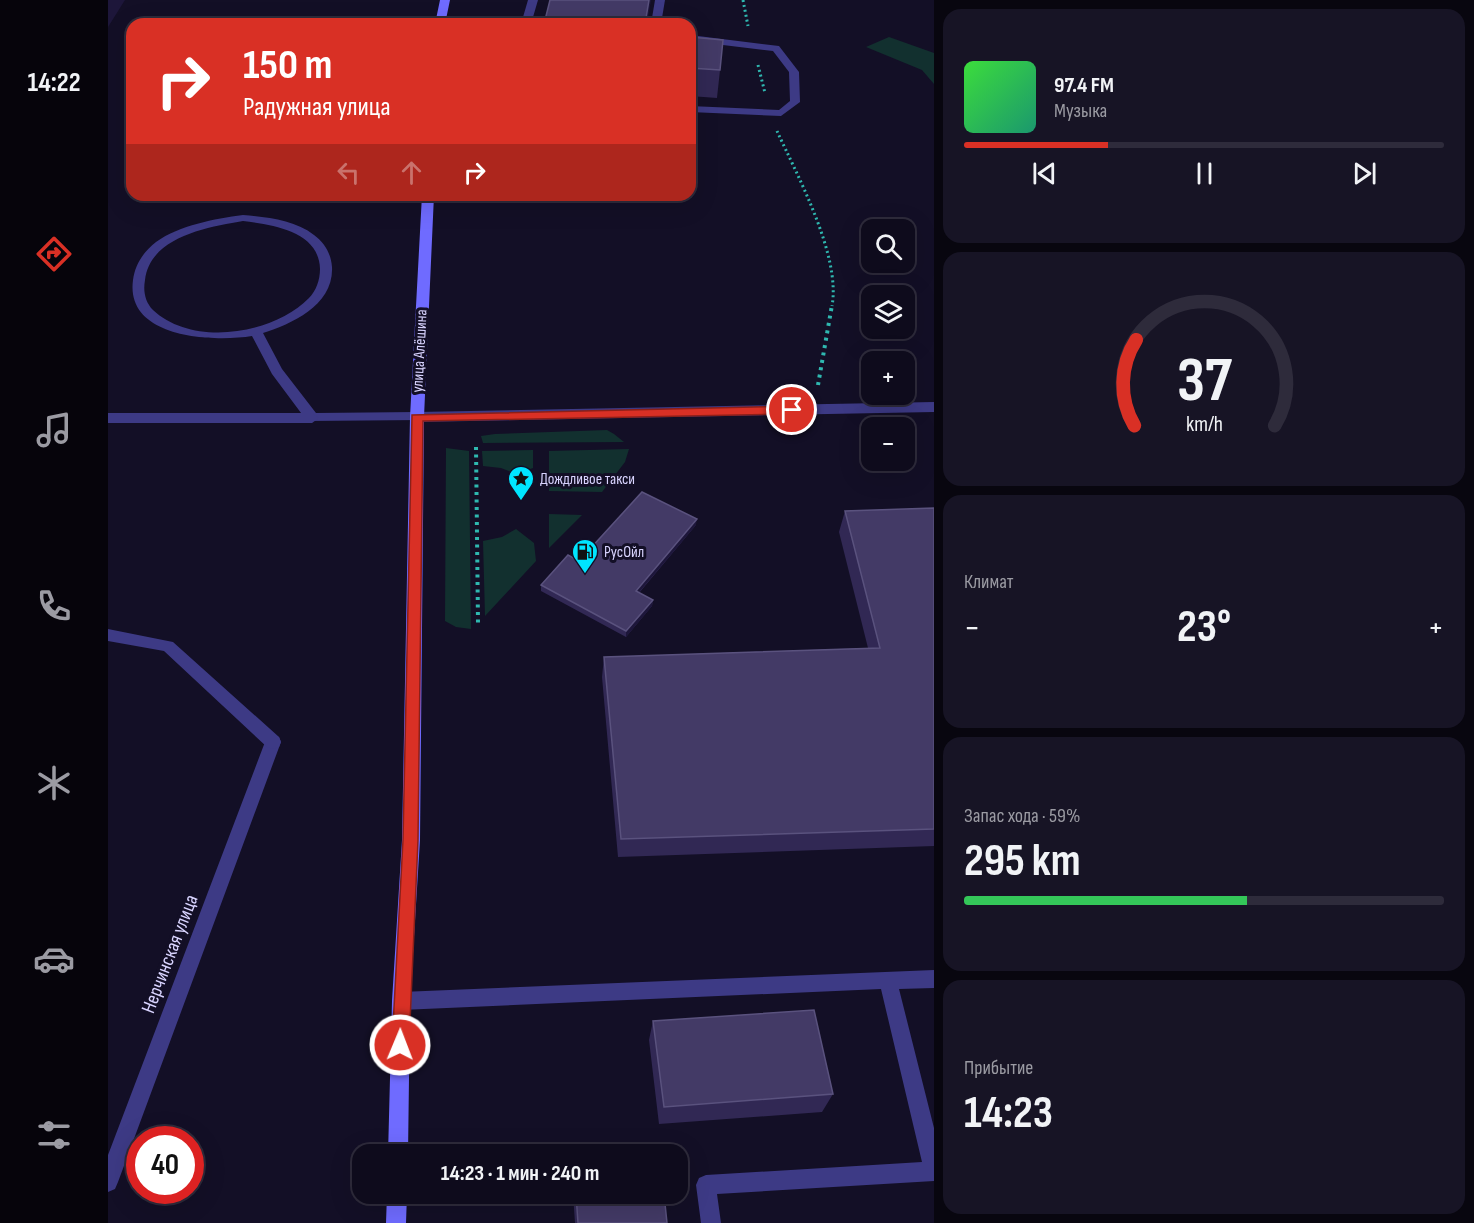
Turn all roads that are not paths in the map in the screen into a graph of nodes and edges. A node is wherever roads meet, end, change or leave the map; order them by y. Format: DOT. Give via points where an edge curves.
graph roads {
  1 [pos="445,0"];
  2 [pos="533,0"];
  3 [pos="660,0"];
  4 [pos="441,18"];
  5 [pos="528,18"];
  6 [pos="657,18"];
  7 [pos="696,39"];
  8 [pos="696,109"];
  9 [pos="428,201"];
  10 [pos="256,332"];
  11 [pos="934,407"];
  12 [pos="417,417"];
  13 [pos="108,418"];
  14 [pos="312,418"];
  15 [pos="108,635"];
  16 [pos="934,979"];
  17 [pos="888,980"];
  18 [pos="401,1001"];
  19 [pos="398,1144"];
  20 [pos="934,1169"];
  21 [pos="108,1182"];
  22 [pos="397,1204"];
  23 [pos="396,1223"];
  24 [pos="711,1223"];
  1 -- 4 [label="street"];
  2 -- 5 [label="street"];
  3 -- 6 [label="street"];
  7 -- 8 [label="street" via="776,48 794,72 795,102 781,113"];
  9 -- 12 [label="street, улица Алёшина"];
  10 -- 10 [label="street" via="287,320 311,303 325,283 327,263 318,244 299,230 273,221 243,218 211,222 184,231 145,260 137,278 138,297 149,313 168,326 194,334"];
  10 -- 14 [label="street" via="277,371"];
  11 -- 12 [label="street"];
  12 -- 14 [label="street"];
  12 -- 18 [label="street, улица Алёшина" via="411,840"];
  13 -- 14 [label="street"];
  15 -- 21 [label="street, Нерчинская улица" via="168,646 273,742"];
  16 -- 17 [label="street"];
  17 -- 18 [label="street"];
  17 -- 20 [label="street"];
  18 -- 19 [label="street, улица Алёшина"];
  20 -- 24 [label="street" via="706,1185"];
  22 -- 23 [label="street"];
}
